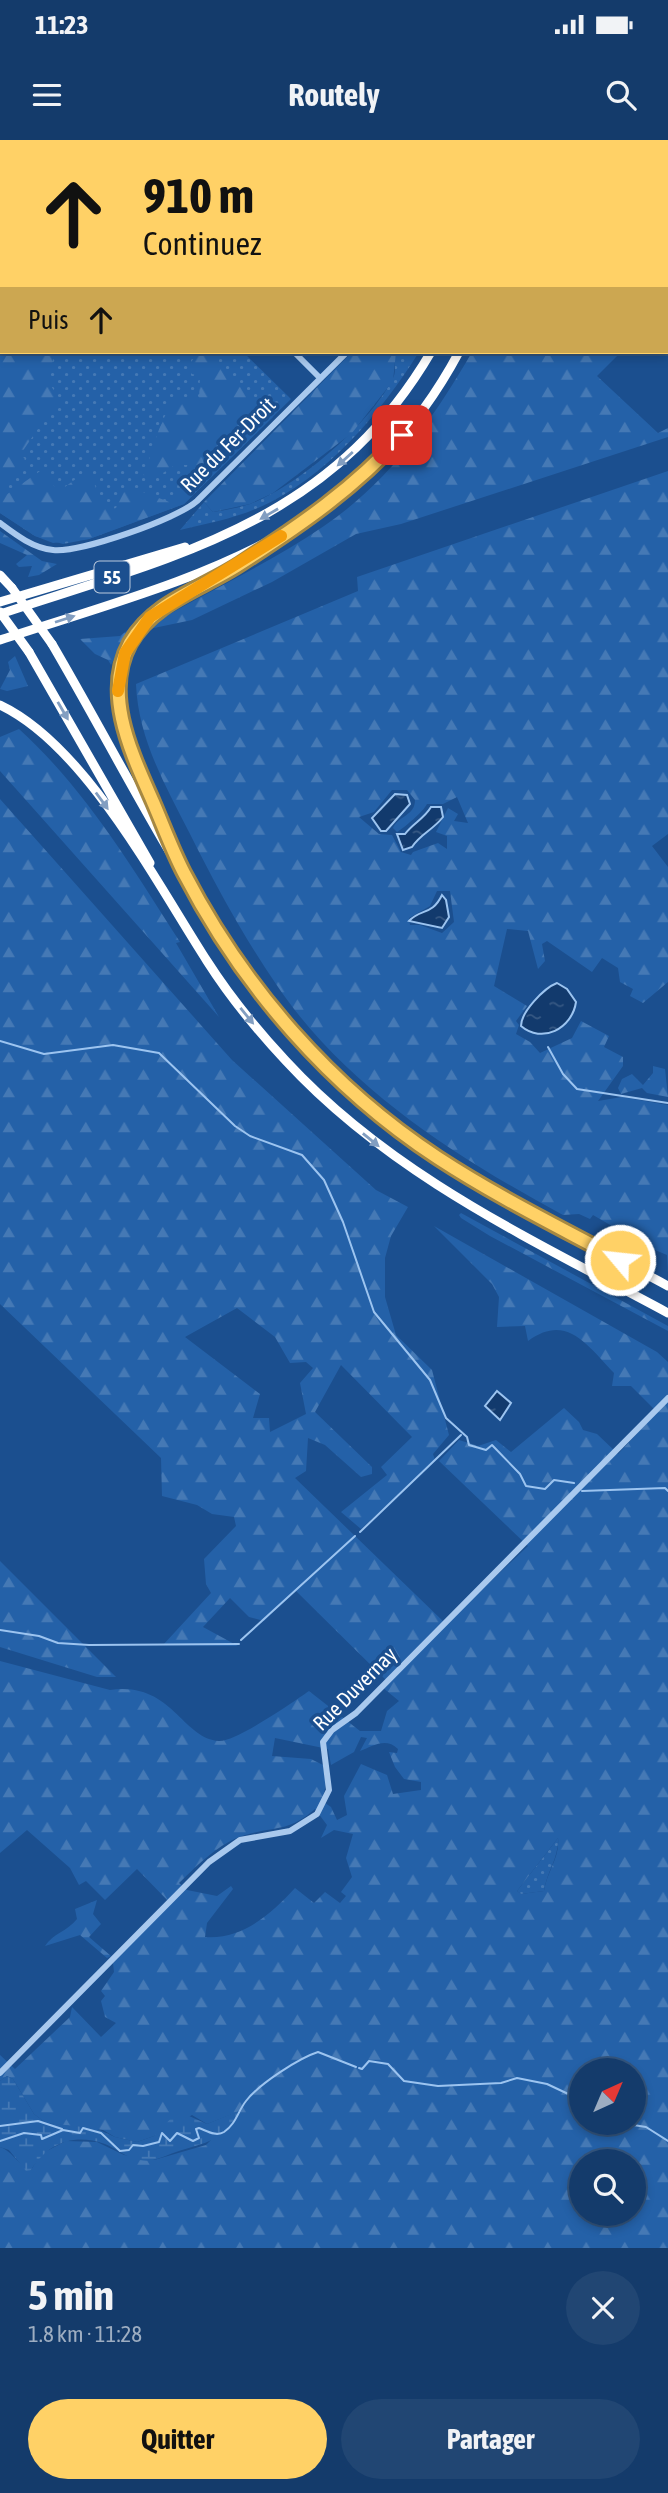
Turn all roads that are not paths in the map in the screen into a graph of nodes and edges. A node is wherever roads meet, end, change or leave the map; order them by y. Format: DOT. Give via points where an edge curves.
graph roads {
  1 [pos="297,354"];
  2 [pos="344,354"];
  3 [pos="430,354"];
  4 [pos="458,354"];
  5 [pos="320,378"];
  6 [pos="0,523"];
  7 [pos="224,537"];
  8 [pos="280,537"];
  9 [pos="0,575"];
  10 [pos="0,602"];
  11 [pos="0,613"];
  12 [pos="0,640"];
  13 [pos="0,705"];
  14 [pos="182,871"];
  15 [pos="193,938"];
  16 [pos="668,1286"];
  17 [pos="668,1314"];
  18 [pos="668,1398"];
  19 [pos="0,2073"];
  1 -- 5 [label="street"];
  2 -- 5 [label="street, Rue du Fer-Droit"];
  3 -- 7 [label="highway, 55, one-way" via="388,413 342,461 296,497"];
  4 -- 8 [label="highway, 55" via="423,408 379,460 342,494"];
  5 -- 6 [label="street, Rue du Fer-Droit" via="178,515 60,551 32,544"];
  7 -- 10 [label="highway"];
  7 -- 11 [label="highway, 55"];
  12 -- 8 [label="highway, 55, one-way" via="212,569"];
  8 -- 14 [label="highway" via="150,617 122,662 118,691 124,726"];
  9 -- 14 [label="highway, bridge" via="52,644"];
  11 -- 15 [label="highway, one-way, bridge" via="29,652"];
  13 -- 15 [label="highway, one-way" via="39,729 74,764"];
  14 -- 16 [label="highway" via="260,993 363,1101 463,1174"];
  15 -- 17 [label="highway, one-way" via="271,1045 372,1141 454,1198"];
  18 -- 19 [label="street, Rue Duvernay" via="356,1713 329,1733 323,1748 328,1790 317,1814 290,1831 240,1840 209,1862"];
}
